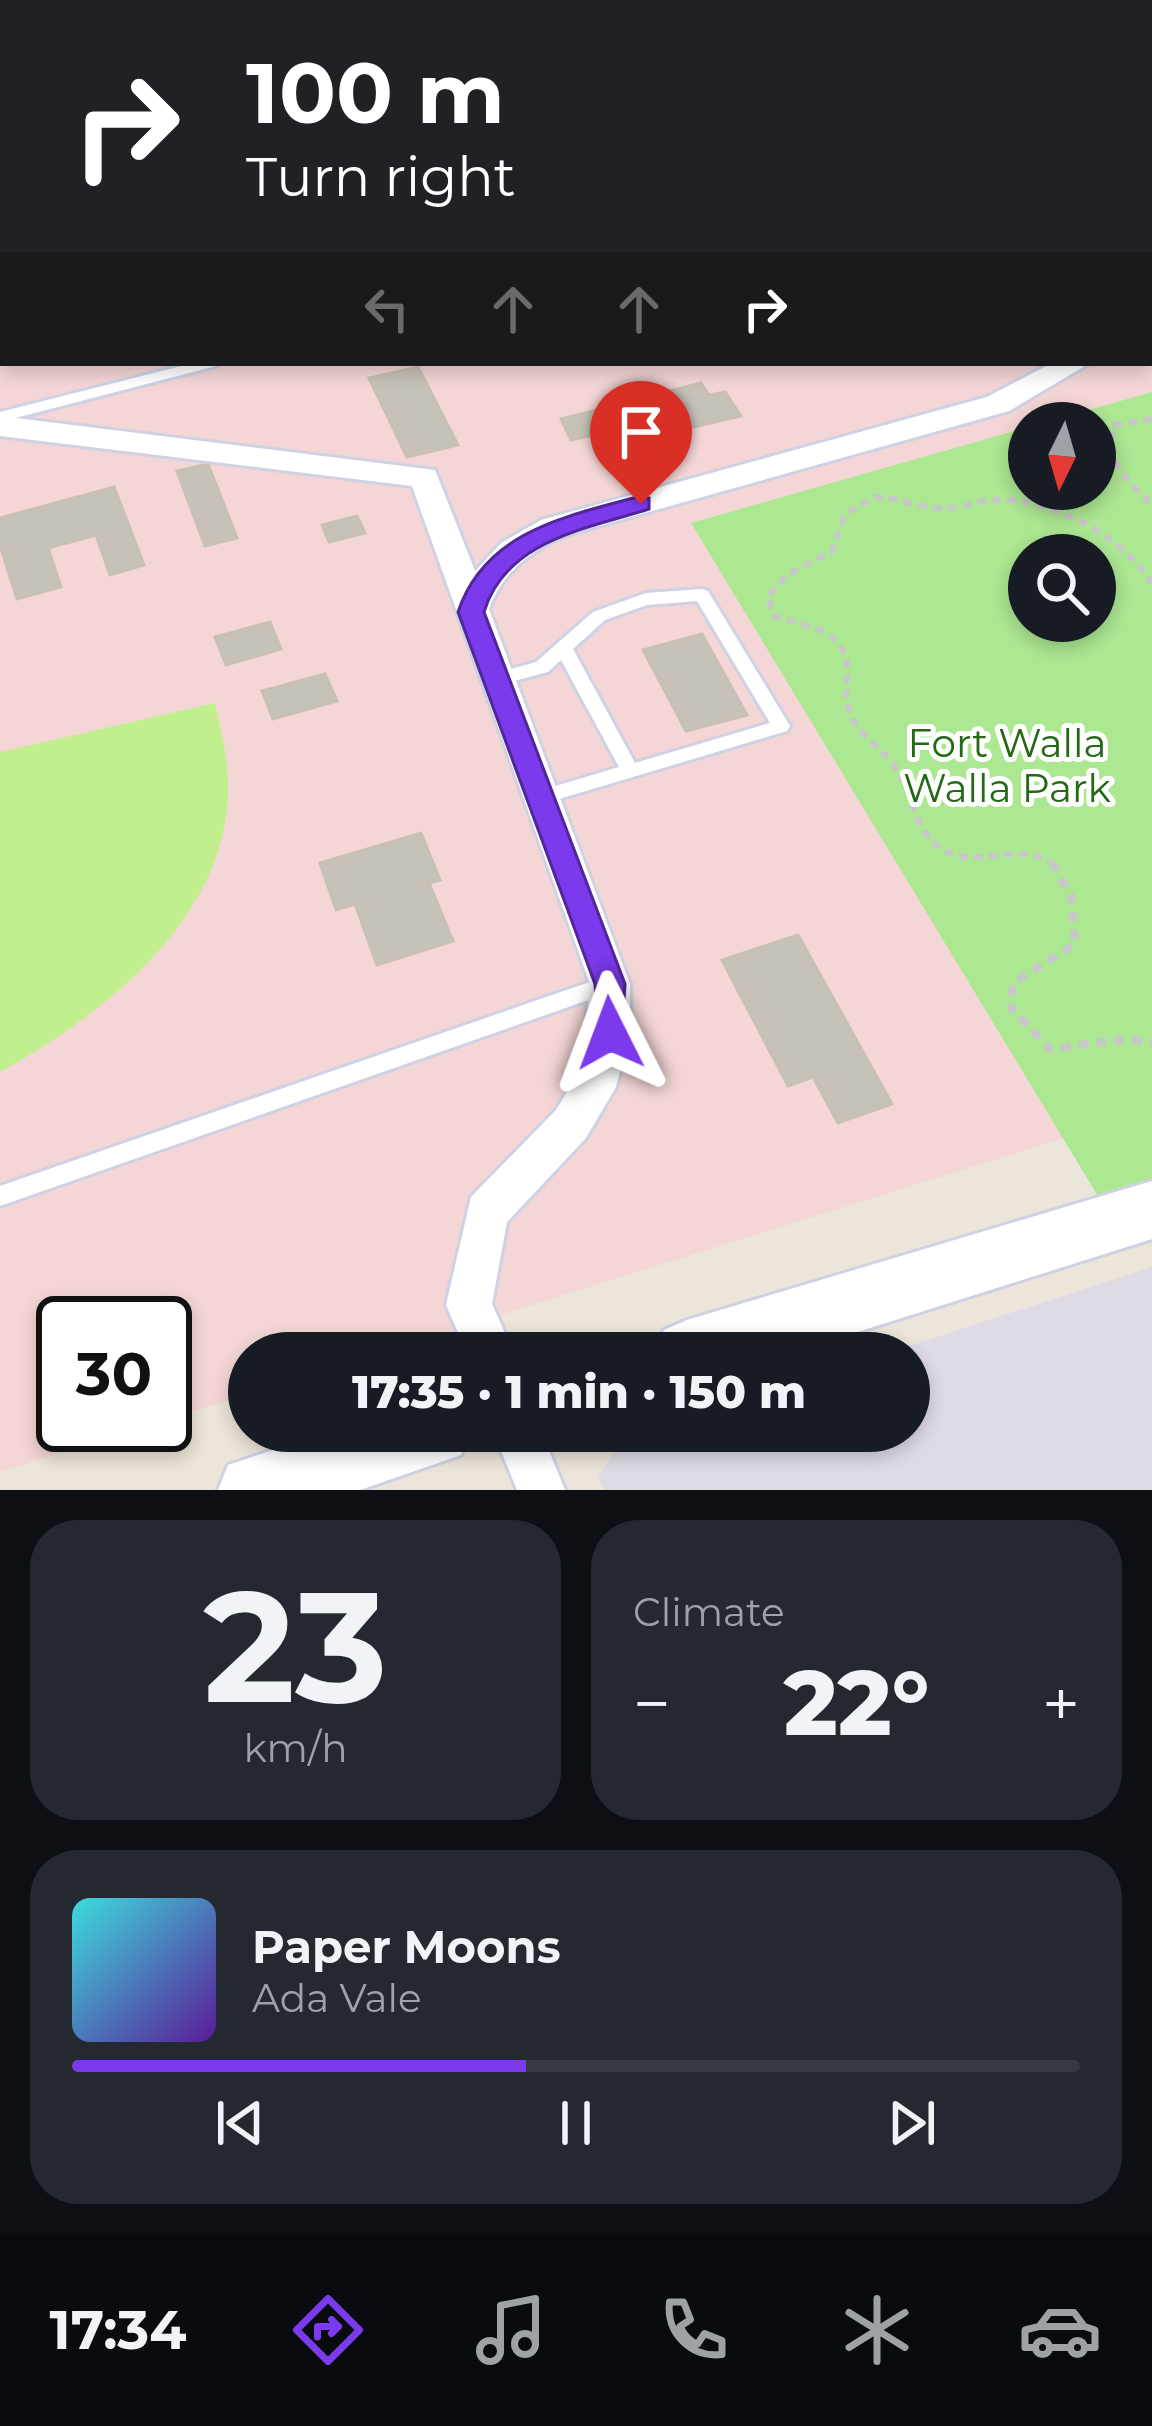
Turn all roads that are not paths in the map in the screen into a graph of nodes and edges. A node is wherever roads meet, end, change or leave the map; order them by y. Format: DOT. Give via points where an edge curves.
graph roads {
  1 [pos="199,366"];
  2 [pos="1070,366"];
  3 [pos="0,417"];
  4 [pos="0,426"];
  5 [pos="471,612"];
  6 [pos="563,647"];
  7 [pos="495,680"];
  8 [pos="630,771"];
  9 [pos="538,798"];
  10 [pos="610,984"];
  11 [pos="0,1196"];
  12 [pos="1152,1210"];
  13 [pos="481,1332"];
  14 [pos="755,1332"];
  15 [pos="371,1452"];
  16 [pos="526,1452"];
  17 [pos="253,1490"];
  18 [pos="541,1490"];
  1 -- 3 [label="lane"];
  2 -- 5 [label="street" via="998,404 553,528 501,562 480,585"];
  4 -- 5 [label="street" via="424,477"];
  5 -- 7 [label="street"];
  6 -- 7 [label="lane" via="542,667"];
  6 -- 8 [label="lane"];
  6 -- 8 [label="lane" via="599,616 646,598 702,595 781,726"];
  7 -- 9 [label="street"];
  8 -- 9 [label="lane"];
  9 -- 10 [label="street"];
  10 -- 11 [label="lane"];
  10 -- 13 [label="street" via="601,1074 571,1124 487,1212 469,1305"];
  12 -- 14 [label="main road"];
  15 -- 17 [label="main road"];
  16 -- 18 [label="street"];
}
